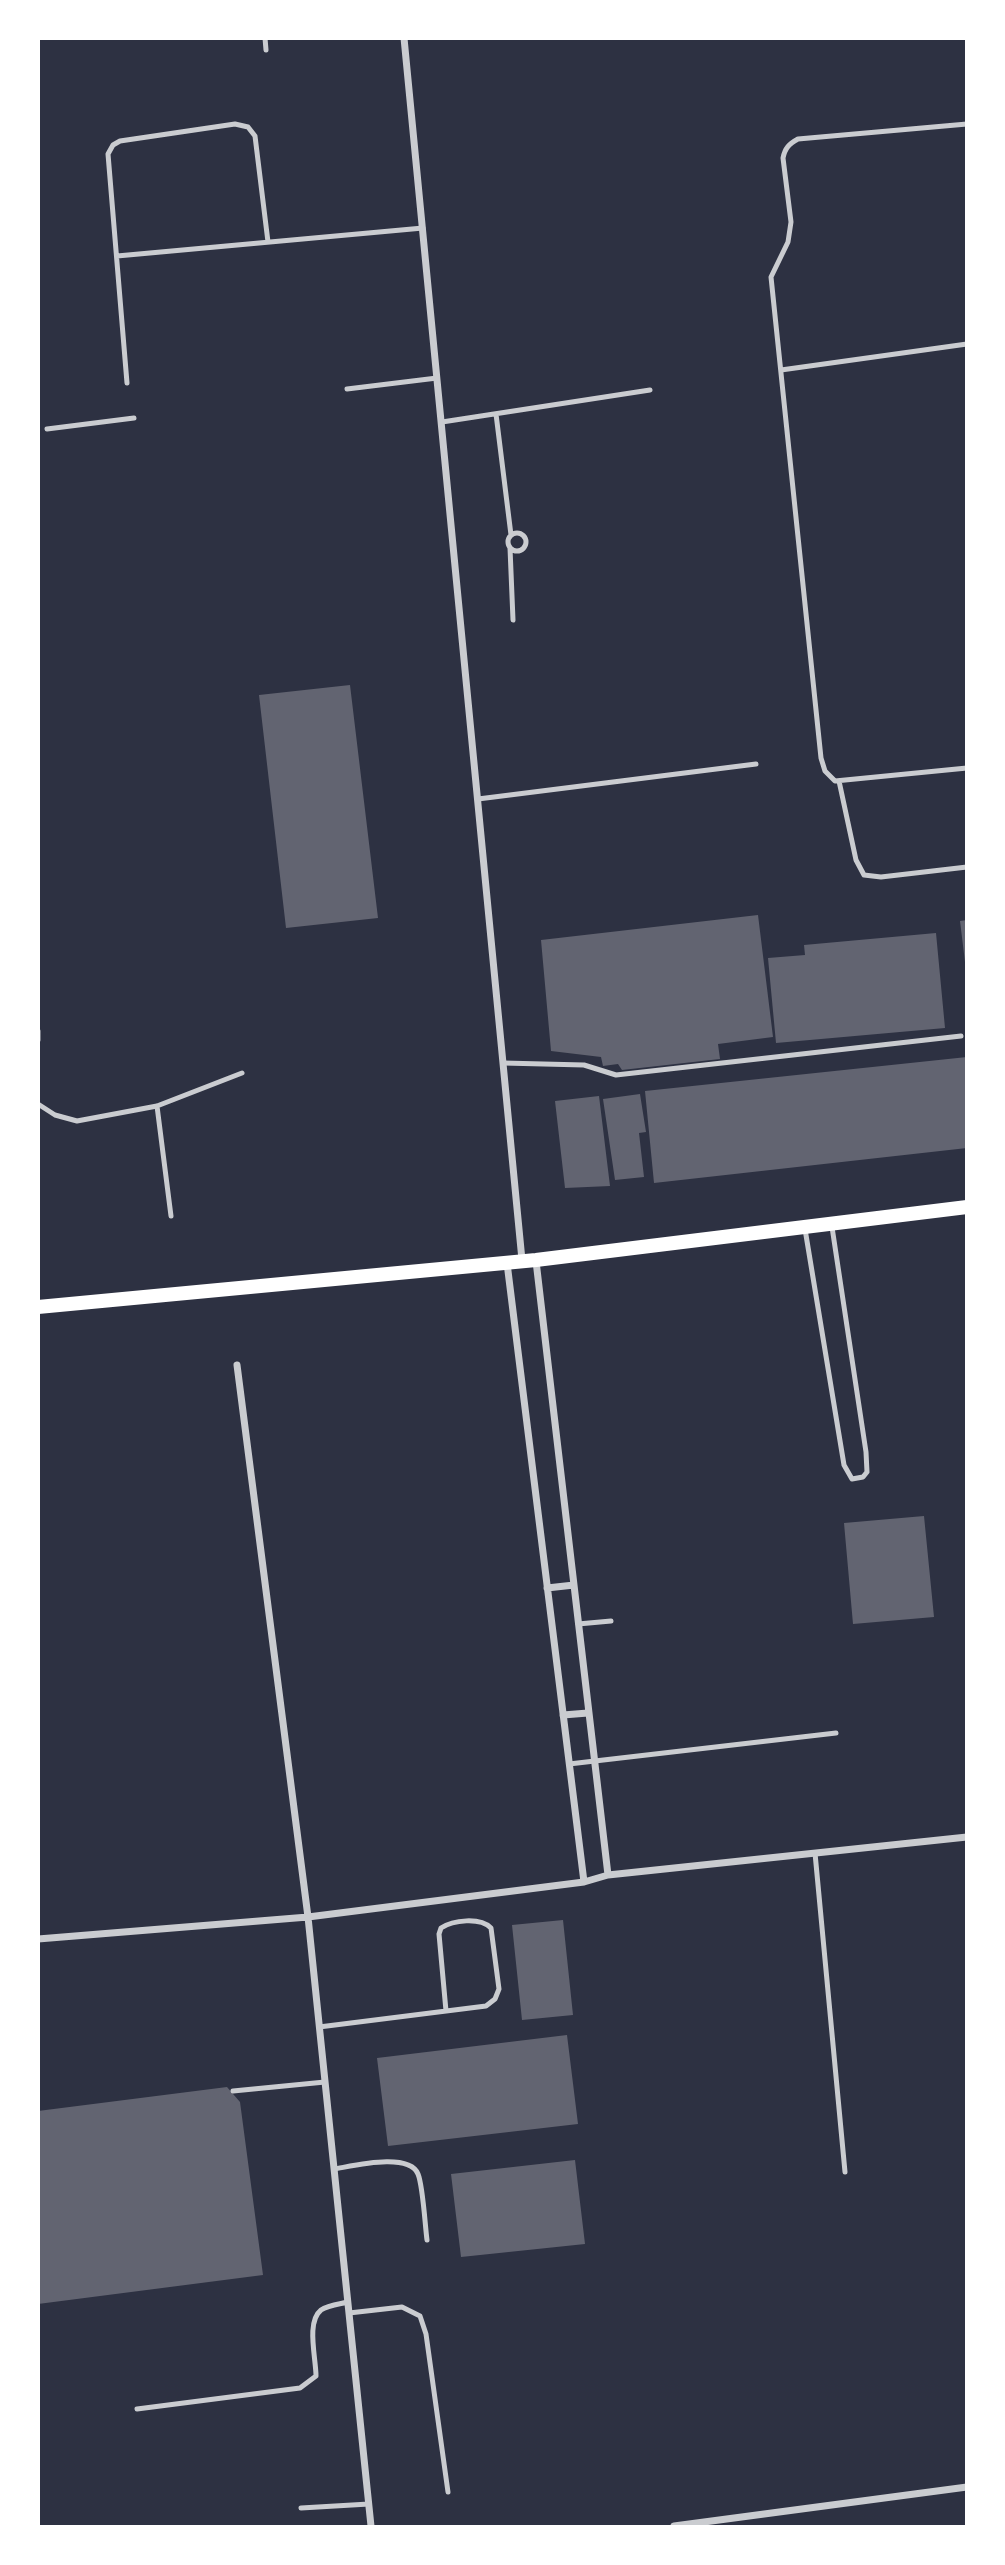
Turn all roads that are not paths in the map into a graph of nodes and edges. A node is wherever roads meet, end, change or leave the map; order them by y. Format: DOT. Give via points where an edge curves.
graph roads {
  1 [pos="265,38"];
  2 [pos="404,38"];
  3 [pos="266,50"];
  4 [pos="967,124"];
  5 [pos="423,229"];
  6 [pos="268,242"];
  7 [pos="117,256"];
  8 [pos="967,344"];
  9 [pos="781,370"];
  10 [pos="438,377"];
  11 [pos="127,383"];
  12 [pos="347,389"];
  13 [pos="650,390"];
  14 [pos="496,414"];
  15 [pos="134,418"];
  16 [pos="442,422"];
  17 [pos="47,429"];
  18 [pos="511,535"];
  19 [pos="510,548"];
  20 [pos="513,620"];
  21 [pos="756,764"];
  22 [pos="967,768"];
  23 [pos="839,781"];
  24 [pos="478,799"];
  25 [pos="967,867"];
  26 [pos="38,1031"];
  27 [pos="961,1036"];
  28 [pos="38,1041"];
  29 [pos="503,1063"];
  30 [pos="242,1073"];
  31 [pos="38,1104"];
  32 [pos="157,1106"];
  33 [pos="967,1207"];
  34 [pos="171,1216"];
  35 [pos="832,1223"];
  36 [pos="804,1226"];
  37 [pos="522,1261"];
  38 [pos="38,1307"];
  39 [pos="237,1365"];
  40 [pos="574,1585"];
  41 [pos="547,1588"];
  42 [pos="611,1621"];
  43 [pos="578,1624"];
  44 [pos="588,1713"];
  45 [pos="563,1715"];
  46 [pos="835,1733"];
  47 [pos="594,1761"];
  48 [pos="569,1764"];
  49 [pos="967,1837"];
  50 [pos="815,1853"];
  51 [pos="608,1875"];
  52 [pos="584,1882"];
  53 [pos="308,1917"];
  54 [pos="38,1939"];
  55 [pos="446,2011"];
  56 [pos="319,2026"];
  57 [pos="325,2081"];
  58 [pos="233,2091"];
  59 [pos="334,2169"];
  60 [pos="845,2172"];
  61 [pos="427,2240"];
  62 [pos="348,2302"];
  63 [pos="349,2313"];
  64 [pos="137,2409"];
  65 [pos="967,2487"];
  66 [pos="448,2492"];
  67 [pos="369,2504"];
  68 [pos="301,2508"];
  69 [pos="371,2526"];
  70 [pos="674,2526"];
  1 -- 3 [label="lane"];
  2 -- 5 [label="street"];
  4 -- 9 [label="lane" via="798,139 785,150 791,222 788,242 771,277"];
  5 -- 6 [label="lane"];
  5 -- 10 [label="street"];
  6 -- 7 [label="lane"];
  6 -- 7 [label="lane" via="255,136 248,127 235,124 113,145 108,154"];
  7 -- 11 [label="lane"];
  8 -- 9 [label="lane"];
  9 -- 23 [label="lane" via="821,758 825,771"];
  10 -- 12 [label="lane"];
  10 -- 16 [label="street"];
  13 -- 14 [label="lane"];
  14 -- 16 [label="lane"];
  14 -- 18 [label="lane"];
  15 -- 17 [label="lane"];
  16 -- 24 [label="street"];
  18 -- 19 [label="lane"];
  18 -- 19 [label="lane" via="520,534 526,541 522,550"];
  19 -- 20 [label="lane"];
  21 -- 24 [label="lane"];
  22 -- 23 [label="lane"];
  23 -- 25 [label="lane" via="856,860 864,875"];
  24 -- 29 [label="street"];
  26 -- 28 [label="lane"];
  27 -- 29 [label="lane" via="616,1075 584,1065"];
  29 -- 37 [label="street"];
  30 -- 32 [label="lane"];
  31 -- 32 [label="lane" via="77,1121"];
  32 -- 34 [label="lane"];
  33 -- 35 [label="main road"];
  35 -- 36 [label="main road"];
  35 -- 36 [label="lane" via="866,1452 867,1472 852,1479 844,1465"];
  36 -- 37 [label="main road"];
  37 -- 38 [label="main road"];
  37 -- 40 [label="street"];
  37 -- 41 [label="street"];
  39 -- 53 [label="street"];
  40 -- 41 [label="street"];
  40 -- 43 [label="street"];
  41 -- 45 [label="street"];
  42 -- 43 [label="lane"];
  43 -- 44 [label="street"];
  44 -- 45 [label="street"];
  44 -- 47 [label="street"];
  45 -- 48 [label="street"];
  46 -- 47 [label="lane"];
  47 -- 48 [label="lane"];
  47 -- 51 [label="street"];
  48 -- 52 [label="street"];
  49 -- 50 [label="street"];
  50 -- 51 [label="street"];
  50 -- 60 [label="lane"];
  51 -- 52 [label="street"];
  52 -- 53 [label="street"];
  53 -- 54 [label="street"];
  53 -- 56 [label="street"];
  55 -- 55 [label="lane" via="486,2006 495,1999 499,1989 491,1928 485,1923 441,1928"];
  55 -- 56 [label="lane"];
  56 -- 57 [label="street"];
  57 -- 58 [label="lane"];
  57 -- 59 [label="street"];
  59 -- 61 [label="lane" via="398,2161 410,2164 418,2174"];
  59 -- 62 [label="street"];
  62 -- 63 [label="street"];
  62 -- 64 [label="lane" via="322,2309 316,2316 312,2325 316,2376 308,2384"];
  63 -- 66 [label="lane" via="402,2307 420,2316"];
  63 -- 67 [label="street"];
  65 -- 70 [label="street"];
  67 -- 68 [label="lane"];
  67 -- 69 [label="street"];
}
